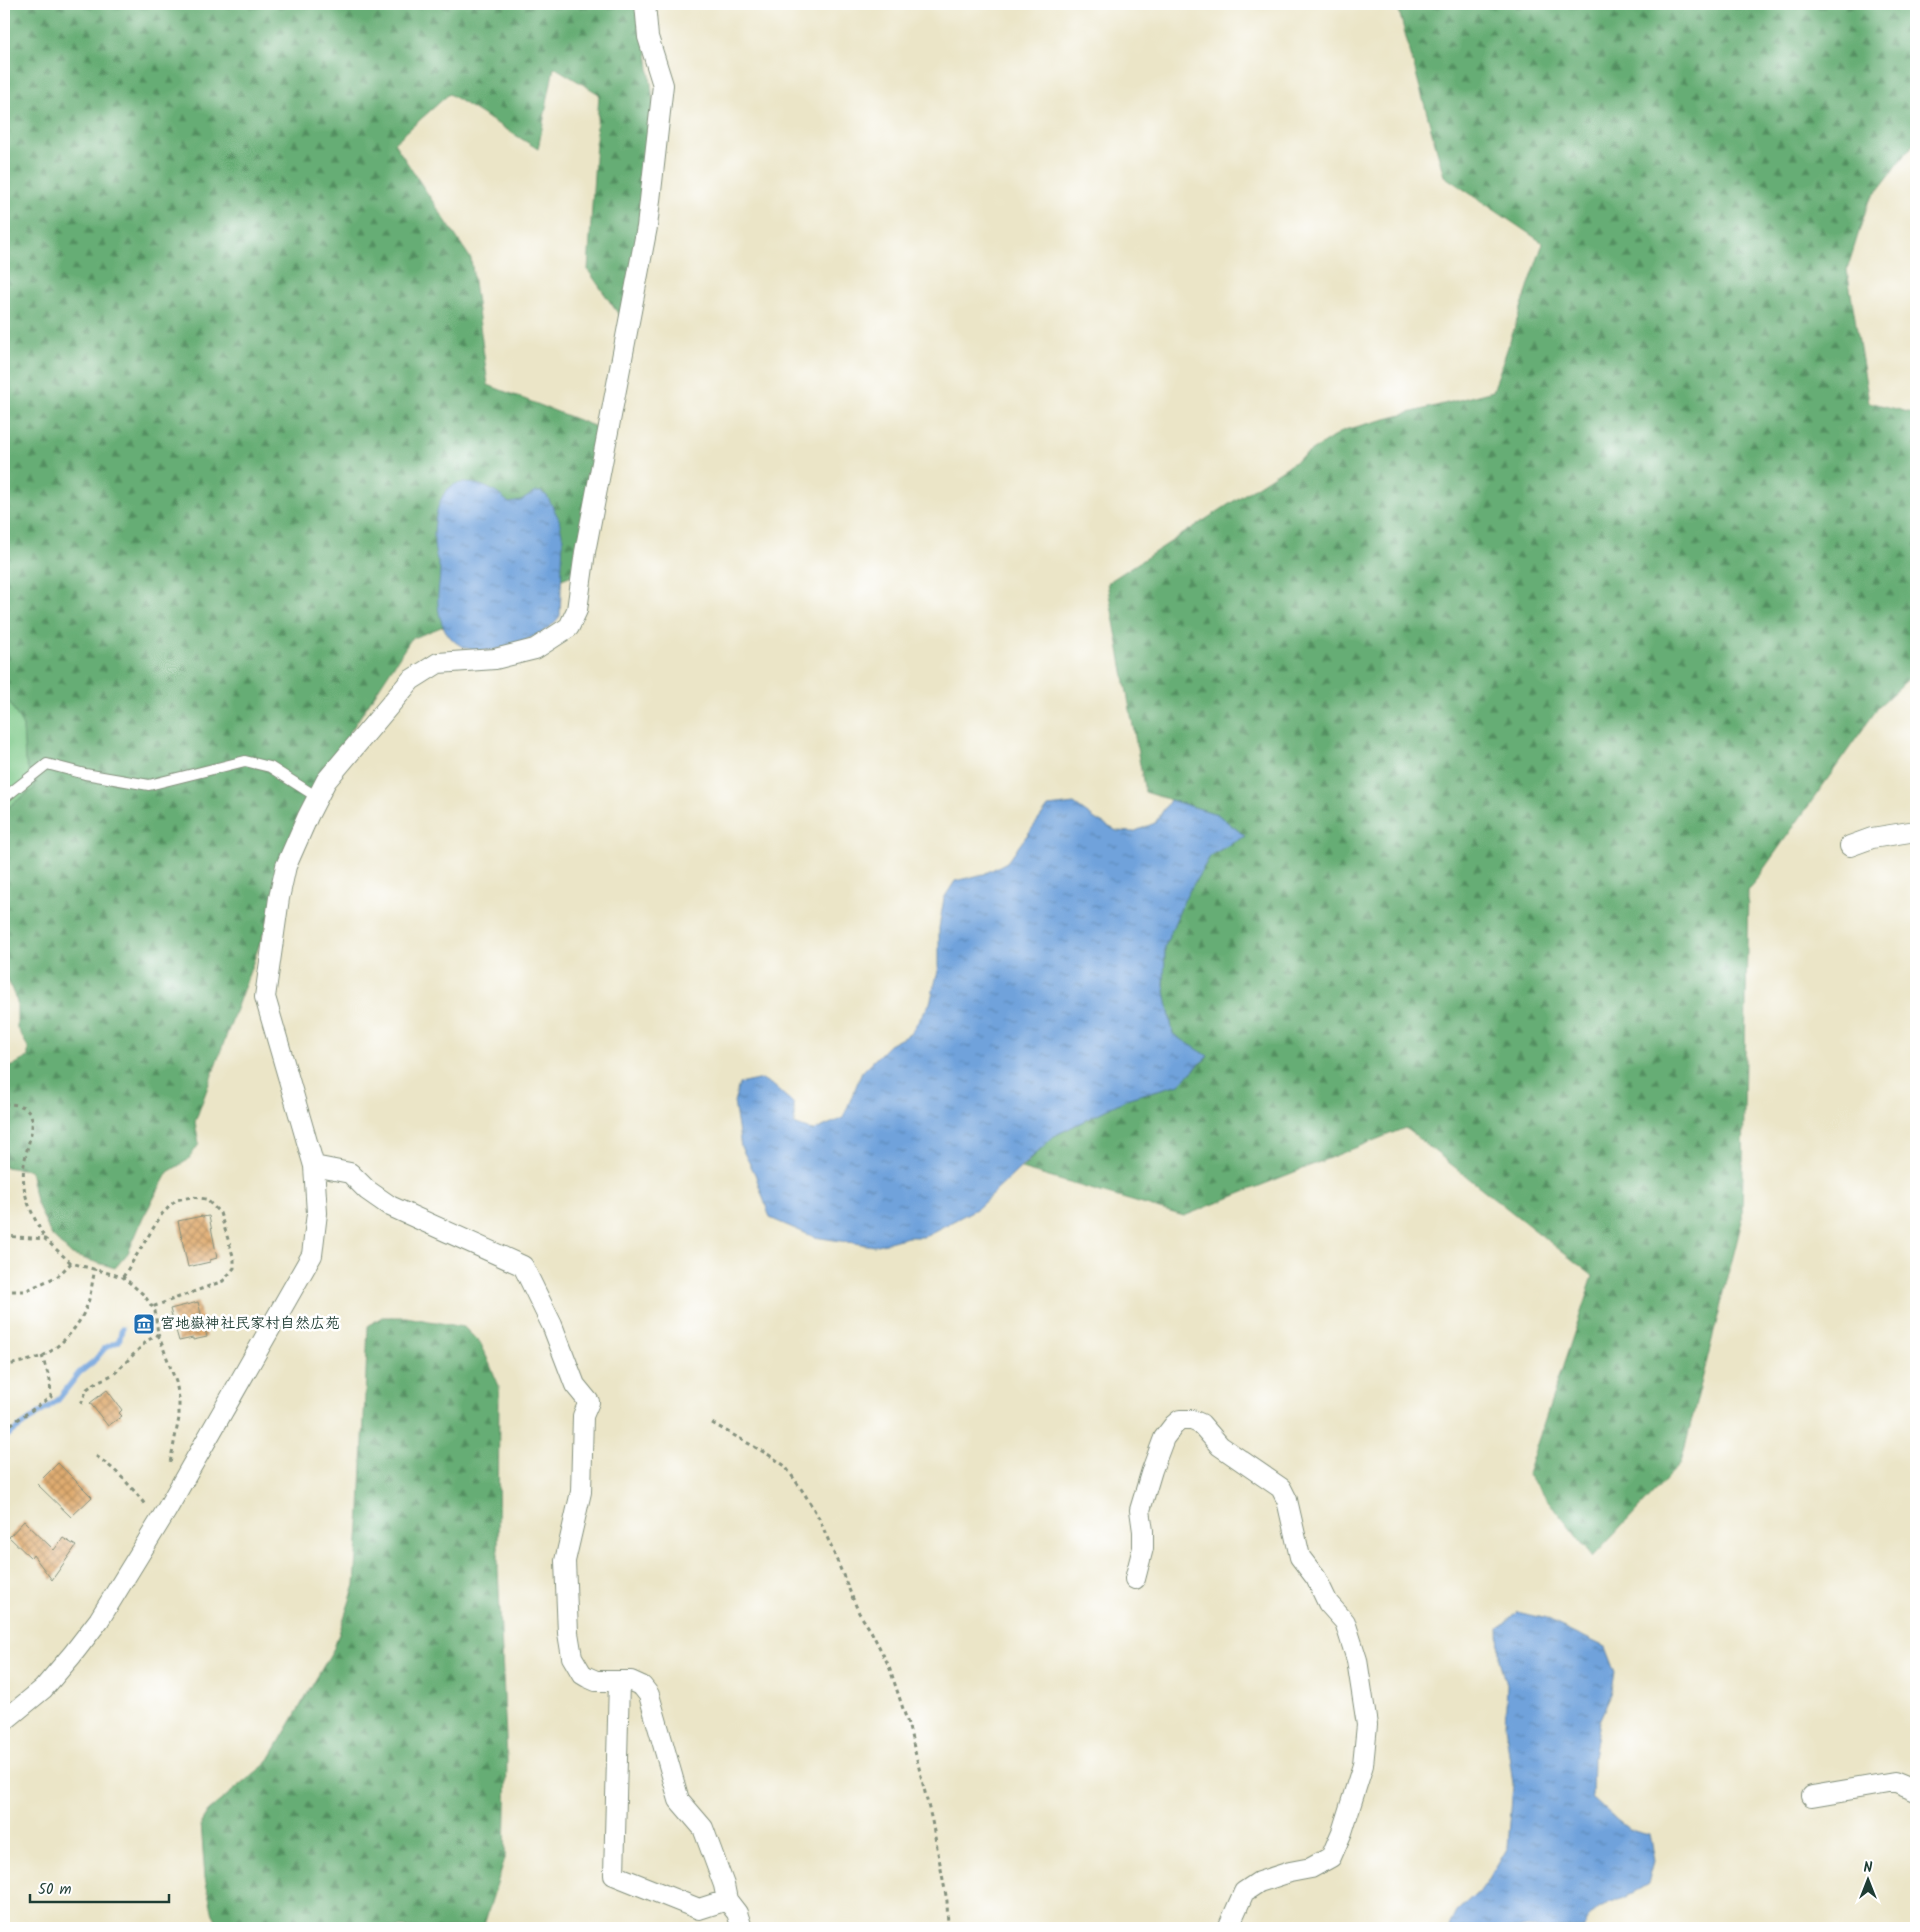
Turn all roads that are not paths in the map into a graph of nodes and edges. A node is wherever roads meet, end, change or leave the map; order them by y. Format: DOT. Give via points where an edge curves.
graph roads {
  1 [pos="645,4"];
  2 [pos="317,797"];
  3 [pos="4,798"];
  4 [pos="1916,831"];
  5 [pos="1850,846"];
  6 [pos="314,1166"];
  7 [pos="1135,1579"];
  8 [pos="619,1681"];
  9 [pos="4,1721"];
  10 [pos="1916,1791"];
  11 [pos="1812,1796"];
  12 [pos="727,1900"];
  13 [pos="742,1928"];
  14 [pos="1228,1928"];
  1 -- 2 [label="street" via="648,37 663,85 647,227 585,552 577,610 569,627 535,649 495,658 438,664 411,680 326,781"];
  2 -- 3 [label="lane" via="270,767 245,761 149,785 47,764"];
  2 -- 6 [label="street" via="286,866 265,997"];
  4 -- 5 [label="street" via="1872,838"];
  6 -- 8 [label="street" via="350,1173 390,1206 524,1266 575,1385 589,1402 583,1416 581,1492 565,1561 572,1657 587,1678"];
  6 -- 9 [label="street" via="316,1212 312,1255 241,1383 99,1620 43,1689"];
  7 -- 14 [label="street" via="1143,1548 1140,1510 1152,1470 1164,1438 1174,1425 1180,1420 1192,1420 1200,1424 1220,1446 1281,1488 1287,1500 1300,1557 1328,1602 1345,1622 1357,1660 1367,1725 1363,1765 1342,1832 1330,1857 1311,1868 1259,1882 1244,1892"];
  8 -- 12 [label="street" via="631,1681 642,1686 649,1695 679,1800 703,1828"];
  8 -- 12 [label="street" via="614,1875 699,1909"];
  10 -- 11 [label="street" via="1894,1782"];
  12 -- 13 [label="street" via="737,1913"];
}
